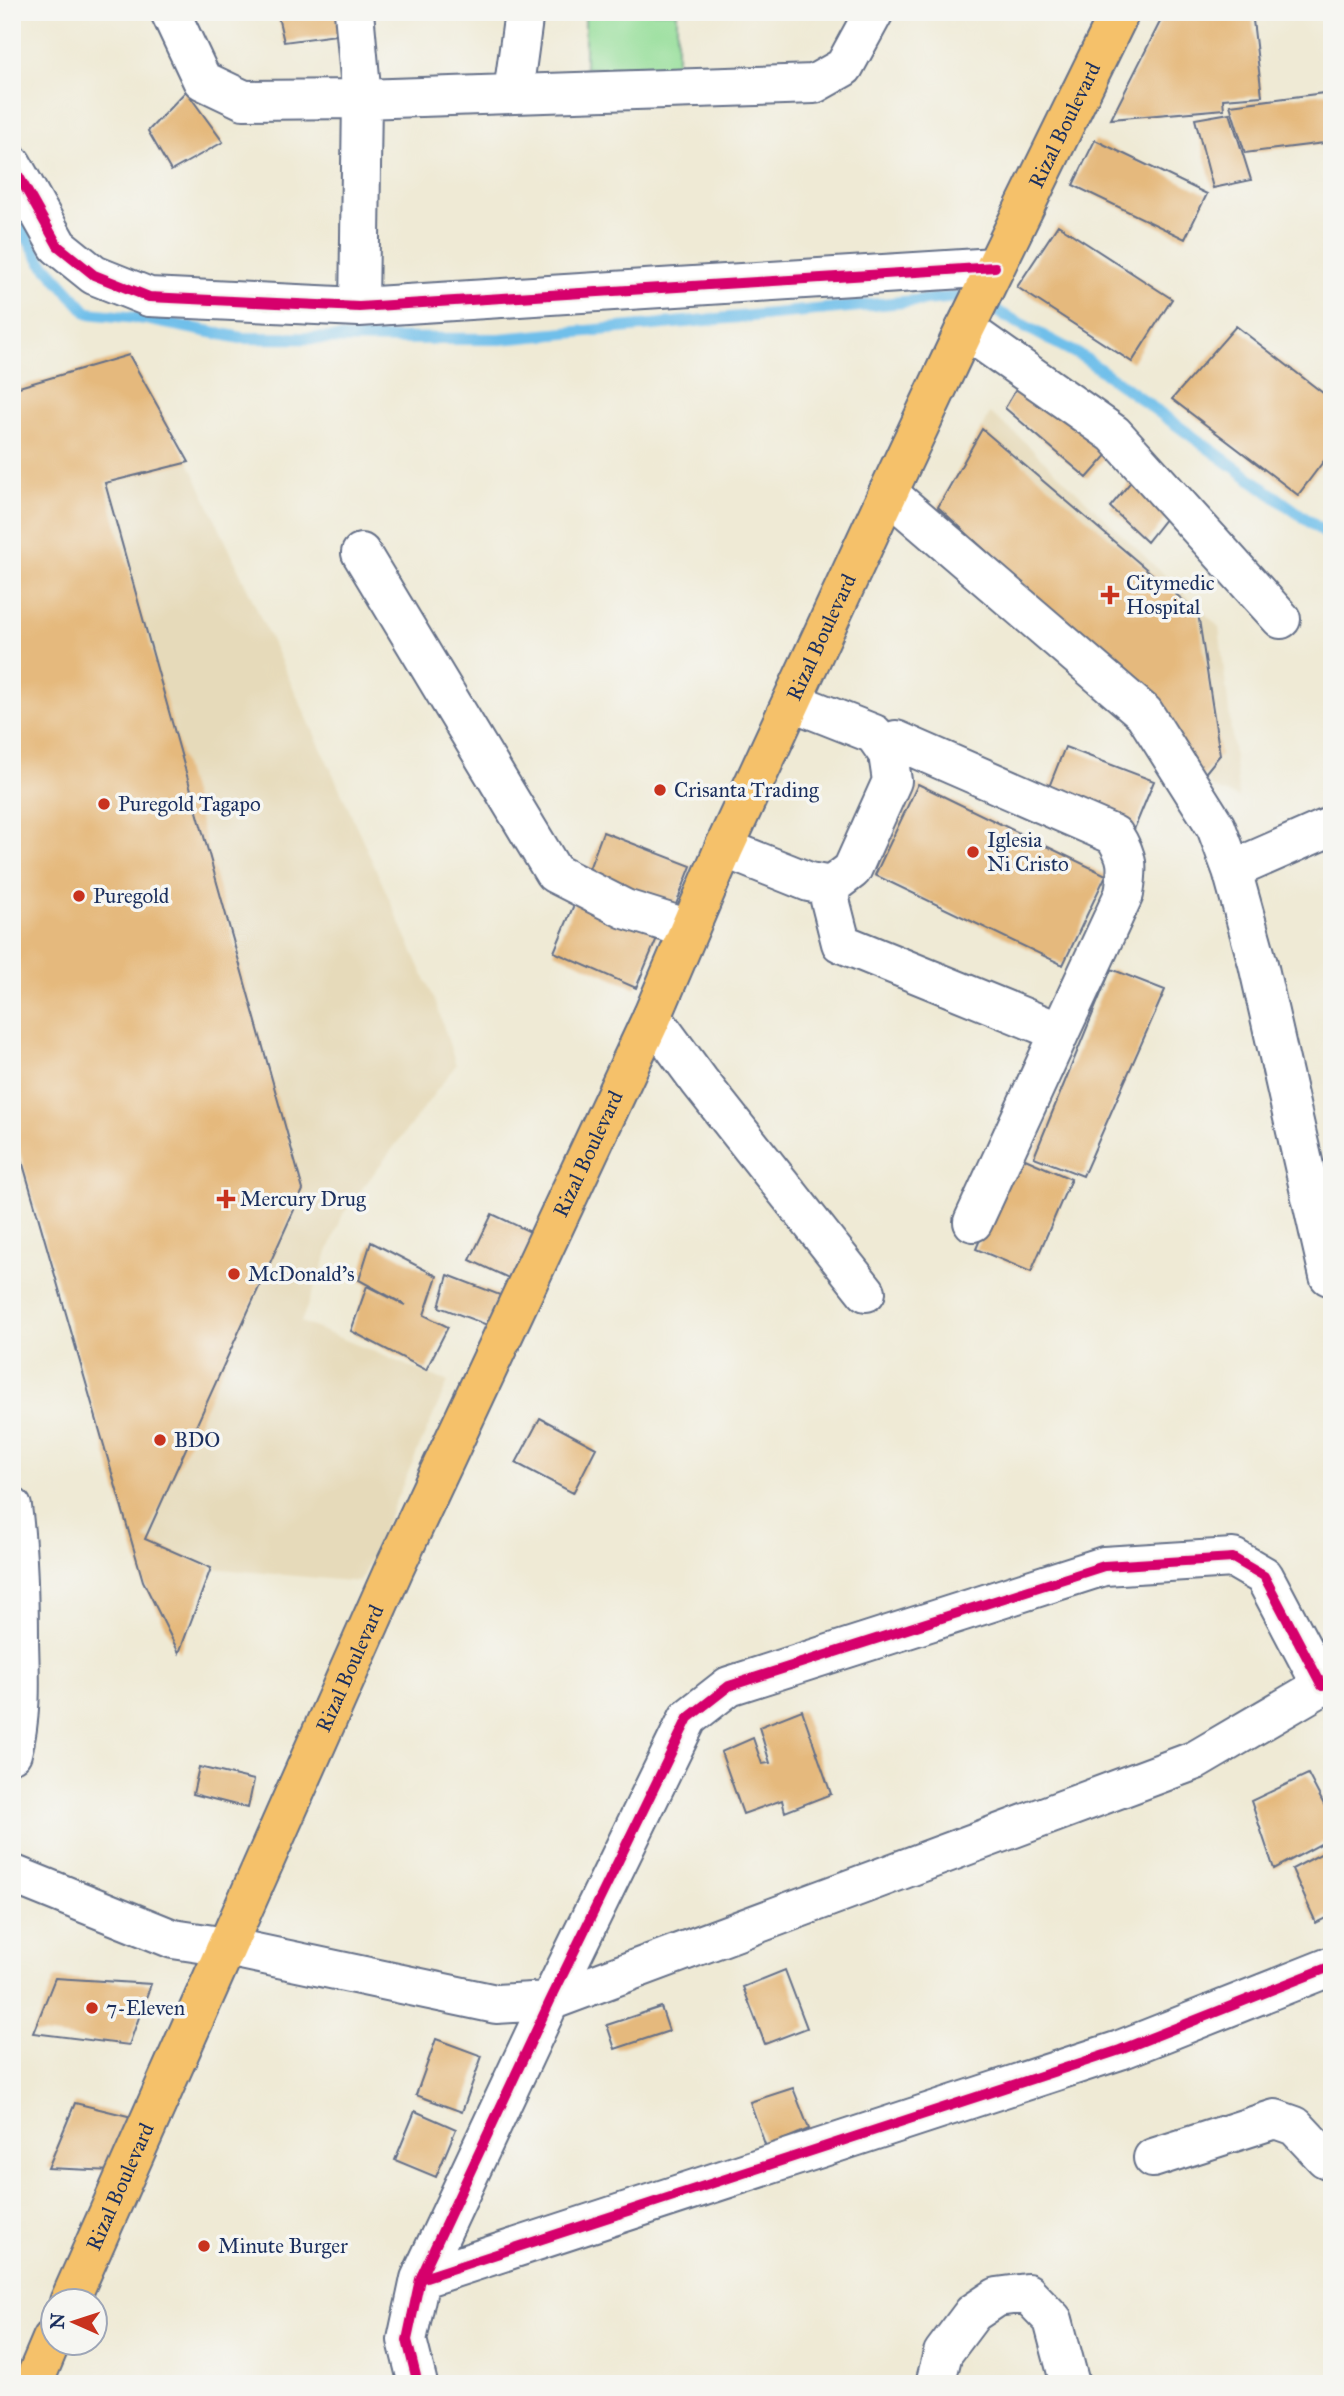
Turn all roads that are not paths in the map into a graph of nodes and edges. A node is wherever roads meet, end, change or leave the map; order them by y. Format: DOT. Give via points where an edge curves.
graph roads {
  1 [pos="170,12"];
  2 [pos="354,12"];
  3 [pos="524,12"];
  4 [pos="874,12"];
  5 [pos="1119,12"];
  6 [pos="513,93"];
  7 [pos="362,99"];
  8 [pos="12,164"];
  9 [pos="992,274"];
  10 [pos="359,307"];
  11 [pos="968,323"];
  12 [pos="888,493"];
  13 [pos="361,553"];
  14 [pos="1282,619"];
  15 [pos="793,702"];
  16 [pos="888,754"];
  17 [pos="1332,827"];
  18 [pos="724,848"];
  19 [pos="1233,870"];
  20 [pos="831,886"];
  21 [pos="689,929"];
  22 [pos="652,1017"];
  23 [pos="1060,1032"];
  24 [pos="973,1222"];
  25 [pos="1332,1275"];
  26 [pos="866,1292"];
  27 [pos="12,1505"];
  28 [pos="1327,1684"];
  29 [pos="12,1753"];
  30 [pos="12,1874"];
  31 [pos="227,1947"];
  32 [pos="1332,1966"];
  33 [pos="550,2001"];
  34 [pos="1153,2158"];
  35 [pos="1332,2161"];
  36 [pos="420,2279"];
  37 [pos="75,2288"];
  38 [pos="44,2358"];
  39 [pos="33,2384"];
  40 [pos="418,2384"];
  41 [pos="935,2384"];
  42 [pos="1070,2384"];
  1 -- 7 [label="street" via="202,80 244,100"];
  2 -- 7 [label="street"];
  3 -- 6 [label="street"];
  4 -- 6 [label="street" via="844,67 814,83"];
  5 -- 9 [label="main road, Rizal Boulevard"];
  6 -- 7 [label="street"];
  7 -- 10 [label="street"];
  8 -- 10 [label="street" via="58,246 94,275 149,297"];
  9 -- 10 [label="street"];
  9 -- 11 [label="main road, Rizal Boulevard"];
  11 -- 12 [label="main road, Rizal Boulevard"];
  11 -- 14 [label="street" via="1114,434"];
  12 -- 15 [label="main road, Rizal Boulevard"];
  12 -- 19 [label="street" via="1144,713 1216,827"];
  13 -- 21 [label="street" via="554,873 625,909"];
  15 -- 16 [label="street" via="874,733"];
  15 -- 18 [label="main road, Rizal Boulevard"];
  16 -- 20 [label="street" via="892,781 852,870"];
  16 -- 23 [label="street" via="895,740 1114,835 1126,854 1124,894"];
  17 -- 19 [label="street"];
  18 -- 20 [label="street" via="808,882"];
  18 -- 21 [label="main road, Rizal Boulevard"];
  19 -- 25 [label="street"];
  20 -- 23 [label="street" via="841,943"];
  21 -- 22 [label="main road, Rizal Boulevard"];
  22 -- 26 [label="street"];
  22 -- 31 [label="main road, Rizal Boulevard" via="394,1569"];
  23 -- 24 [label="street"];
  27 -- 29 [label="street" via="20,1671 19,1727"];
  28 -- 33 [label="street" via="1196,1760"];
  28 -- 33 [label="street" via="1264,1576 1233,1558 1104,1566 729,1686 688,1718"];
  30 -- 31 [label="street" via="173,1939"];
  31 -- 33 [label="street" via="496,2004"];
  31 -- 37 [label="main road, Rizal Boulevard"];
  32 -- 36 [label="street" via="1120,2050"];
  33 -- 36 [label="street"];
  34 -- 35 [label="street" via="1275,2119 1294,2126"];
  36 -- 40 [label="street" via="407,2340"];
  38 -- 39 [label="main road"];
  41 -- 42 [label="street" via="943,2353 973,2313 997,2297 1027,2293 1053,2320"];
}
